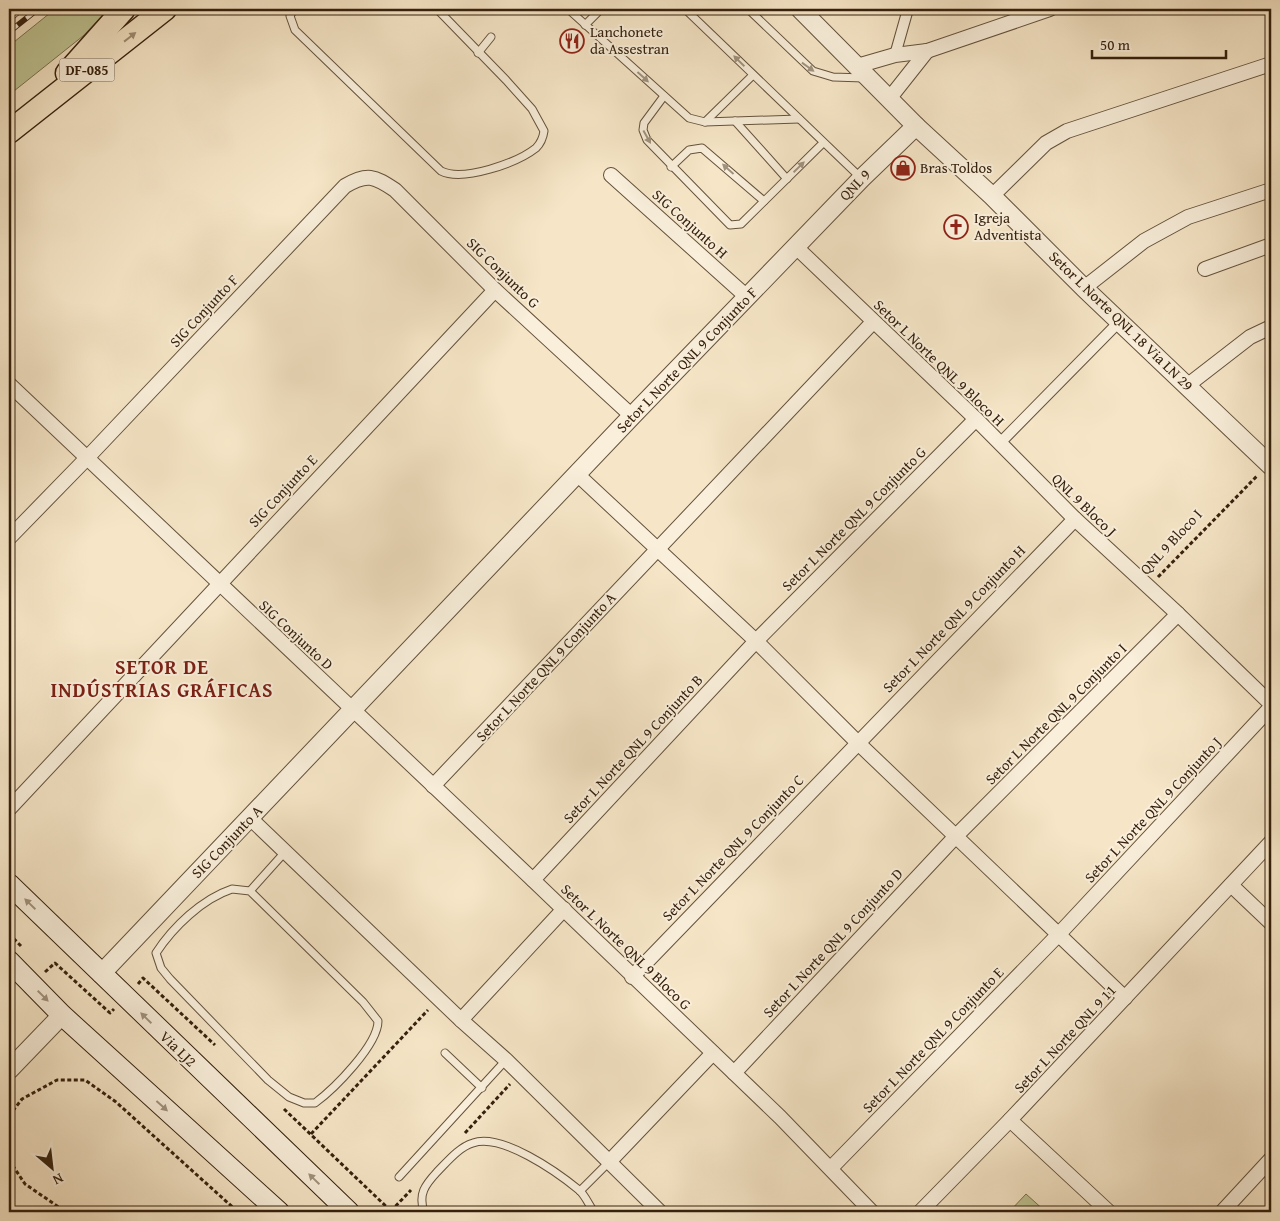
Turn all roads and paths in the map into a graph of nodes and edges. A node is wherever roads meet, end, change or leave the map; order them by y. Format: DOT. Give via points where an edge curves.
graph roads {
  1 [pos="124,9"];
  2 [pos="165,9"];
  3 [pos="294,9"];
  4 [pos="437,9"];
  5 [pos="568,9"];
  6 [pos="601,9"];
  7 [pos="685,9"];
  8 [pos="748,9"];
  9 [pos="800,9"];
  10 [pos="908,9"];
  11 [pos="1050,9"];
  12 [pos="585,25"];
  13 [pos="491,37"];
  14 [pos="927,51"];
  15 [pos="478,53"];
  16 [pos="895,55"];
  17 [pos="1271,64"];
  18 [pos="863,72"];
  19 [pos="753,75"];
  20 [pos="664,96"];
  21 [pos="889,99"];
  22 [pos="33,112"];
  23 [pos="799,119"];
  24 [pos="706,122"];
  25 [pos="735,122"];
  26 [pos="916,126"];
  27 [pos="9,132"];
  28 [pos="823,144"];
  29 [pos="671,167"];
  30 [pos="611,175"];
  31 [pos="862,178"];
  32 [pos="786,179"];
  33 [pos="345,186"];
  34 [pos="1271,190"];
  35 [pos="992,196"];
  36 [pos="764,201"];
  37 [pos="1271,245"];
  38 [pos="796,247"];
  39 [pos="1205,269"];
  40 [pos="1084,288"];
  41 [pos="495,290"];
  42 [pos="747,297"];
  43 [pos="1120,321"];
  44 [pos="873,322"];
  45 [pos="1271,327"];
  46 [pos="9,384"];
  47 [pos="1188,385"];
  48 [pos="632,416"];
  49 [pos="976,419"];
  50 [pos="999,444"];
  51 [pos="87,458"];
  52 [pos="1270,465"];
  53 [pos="578,475"];
  54 [pos="1074,519"];
  55 [pos="9,538"];
  56 [pos="658,548"];
  57 [pos="218,583"];
  58 [pos="1149,587"];
  59 [pos="1178,614"];
  60 [pos="756,641"];
  61 [pos="1271,706"];
  62 [pos="352,709"];
  63 [pos="857,742"];
  64 [pos="434,786"];
  65 [pos="9,809"];
  66 [pos="250,818"];
  67 [pos="956,836"];
  68 [pos="1271,842"];
  69 [pos="285,852"];
  70 [pos="533,880"];
  71 [pos="9,884"];
  72 [pos="1231,885"];
  73 [pos="250,891"];
  74 [pos="564,909"];
  75 [pos="1271,923"];
  76 [pos="1059,934"];
  77 [pos="9,961"];
  78 [pos="101,974"];
  79 [pos="632,977"];
  80 [pos="438,998"];
  81 [pos="1125,998"];
  82 [pos="62,1015"];
  83 [pos="460,1020"];
  84 [pos="445,1053"];
  85 [pos="713,1053"];
  86 [pos="506,1060"];
  87 [pos="9,1070"];
  88 [pos="734,1073"];
  89 [pos="482,1088"];
  90 [pos="9,1116"];
  91 [pos="1010,1120"];
  92 [pos="311,1134"];
  93 [pos="1271,1159"];
  94 [pos="9,1160"];
  95 [pos="609,1162"];
  96 [pos="831,1168"];
  97 [pos="399,1177"];
  98 [pos="580,1191"];
  99 [pos="66,1212"];
  100 [pos="238,1212"];
  101 [pos="279,1212"];
  102 [pos="349,1212"];
  103 [pos="424,1212"];
  104 [pos="594,1212"];
  105 [pos="660,1212"];
  106 [pos="872,1212"];
  107 [pos="920,1212"];
  108 [pos="1109,1212"];
  109 [pos="1222,1212"];
  1 -- 22 [label="main road"];
  22 -- 2 [label="main road, DF-085, one-way"];
  3 -- 15 [label="lane" via="290,16 295,30 448,175 464,175 516,159 536,148 543,140 544,131 532,109"];
  4 -- 15 [label="lane"];
  5 -- 12 [label="lane"];
  6 -- 12 [label="lane"];
  19 -- 7 [label="lane, one-way"];
  8 -- 18 [label="lane, one-way" via="813,71 833,77"];
  9 -- 18 [label="street, Setor L Norte QNL 18 Via LN 29"];
  10 -- 16 [label="street"];
  11 -- 14 [label="street"];
  12 -- 20 [label="lane, one-way"];
  13 -- 15 [label="lane"];
  14 -- 16 [label="street"];
  14 -- 21 [label="street"];
  16 -- 18 [label="street"];
  17 -- 35 [label="street" via="1067,131 1046,143"];
  18 -- 21 [label="street, Setor L Norte QNL 18 Via LN 29"];
  19 -- 23 [label="lane"];
  19 -- 24 [label="lane"];
  20 -- 24 [label="lane" via="689,118"];
  20 -- 29 [label="lane, one-way" via="644,123 643,130 647,140"];
  21 -- 26 [label="street, Setor L Norte QNL 18 Via LN 29"];
  22 -- 27 [label="main road, DF-085"];
  23 -- 25 [label="lane"];
  23 -- 28 [label="lane"];
  24 -- 25 [label="lane"];
  25 -- 32 [label="lane"];
  26 -- 31 [label="street, QNL 9"];
  26 -- 35 [label="street, Setor L Norte QNL 18 Via LN 29"];
  28 -- 31 [label="lane"];
  32 -- 28 [label="lane, one-way"];
  36 -- 29 [label="lane, one-way" via="702,148 689,150"];
  29 -- 36 [label="lane" via="730,225 741,224"];
  30 -- 42 [label="street, SIG Conjunto H"];
  31 -- 38 [label="street, QNL 9"];
  32 -- 36 [label="lane"];
  33 -- 41 [label="street, SIG Conjunto G" via="368,176 381,180 395,190"];
  33 -- 51 [label="street, SIG Conjunto F"];
  34 -- 40 [label="street" via="1188,217 1144,241"];
  35 -- 40 [label="street, Setor L Norte QNL 18 Via LN 29"];
  37 -- 39 [label="street"];
  38 -- 42 [label="street, Setor L Norte QNL 9 Conjunto F"];
  38 -- 44 [label="street, Setor L Norte QNL 9 Bloco H"];
  40 -- 43 [label="street, Setor L Norte QNL 18 Via LN 29"];
  41 -- 48 [label="street, SIG Conjunto G"];
  41 -- 57 [label="street, SIG Conjunto E"];
  42 -- 48 [label="street, Setor L Norte QNL 9 Conjunto F"];
  43 -- 47 [label="street, Setor L Norte QNL 18 Via LN 29"];
  43 -- 50 [label="street, Setor L Norte QNL 9 Bloco H"];
  44 -- 49 [label="street, Setor L Norte QNL 9 Bloco H"];
  44 -- 56 [label="street"];
  45 -- 47 [label="street" via="1250,337"];
  46 -- 51 [label="street"];
  47 -- 52 [label="street, Setor L Norte QNL 18 Via LN 29"];
  48 -- 53 [label="street, Setor L Norte QNL 9 Conjunto F"];
  49 -- 50 [label="street, Setor L Norte QNL 9 Bloco H"];
  49 -- 60 [label="street, Setor L Norte QNL 9 Conjunto G"];
  50 -- 54 [label="street, QNL 9 Bloco J"];
  51 -- 55 [label="street, SIG Conjunto F"];
  51 -- 57 [label="street"];
  52 -- 58 [label="path, QNL 9 Bloco I"];
  53 -- 56 [label="street"];
  53 -- 62 [label="street"];
  54 -- 58 [label="street, QNL 9 Bloco J"];
  54 -- 63 [label="street, Setor L Norte QNL 9 Conjunto H"];
  56 -- 60 [label="street"];
  56 -- 64 [label="street, Setor L Norte QNL 9 Conjunto A"];
  57 -- 62 [label="street, SIG Conjunto D"];
  57 -- 65 [label="street, SIG Conjunto E"];
  58 -- 59 [label="street, QNL 9 Bloco I"];
  59 -- 61 [label="street, QNL 9 Bloco I"];
  59 -- 67 [label="street, Setor L Norte QNL 9 Conjunto I"];
  60 -- 63 [label="street"];
  60 -- 70 [label="street, Setor L Norte QNL 9 Conjunto B"];
  61 -- 76 [label="street, Setor L Norte QNL 9 Conjunto J"];
  62 -- 64 [label="street, Setor L Norte QNL 9 Bloco G"];
  62 -- 66 [label="street, SIG Conjunto A"];
  63 -- 67 [label="street"];
  63 -- 79 [label="street, Setor L Norte QNL 9 Conjunto C"];
  64 -- 70 [label="street, Setor L Norte QNL 9 Bloco G"];
  66 -- 69 [label="street"];
  66 -- 78 [label="street, SIG Conjunto A"];
  67 -- 76 [label="street"];
  67 -- 88 [label="street, Setor L Norte QNL 9 Conjunto D"];
  68 -- 72 [label="street, Setor L Norte QNL 9 11"];
  69 -- 73 [label="lane"];
  69 -- 80 [label="street"];
  70 -- 74 [label="street, Setor L Norte QNL 9 Bloco G"];
  78 -- 71 [label="main road, Via LJ2, one-way"];
  72 -- 75 [label="street"];
  72 -- 81 [label="street, Setor L Norte QNL 9 11"];
  73 -- 73 [label="lane" via="363,1002 378,1022 375,1038 315,1103 289,1097 268,1080 170,980 158,960 156,953 164,942 198,909 218,894 232,889"];
  74 -- 79 [label="street, Setor L Norte QNL 9 Bloco G"];
  74 -- 83 [label="street"];
  76 -- 81 [label="street"];
  76 -- 96 [label="street, Setor L Norte QNL 9 Conjunto E"];
  77 -- 82 [label="main road, one-way"];
  102 -- 78 [label="main road, Via LJ2, one-way"];
  79 -- 85 [label="street, Setor L Norte QNL 9 Bloco G"];
  80 -- 83 [label="street"];
  80 -- 92 [label="path"];
  81 -- 91 [label="street, Setor L Norte QNL 9 11"];
  82 -- 87 [label="street"];
  82 -- 101 [label="main road, one-way"];
  83 -- 86 [label="street"];
  84 -- 89 [label="lane"];
  85 -- 88 [label="street, Setor L Norte QNL 9 Bloco G"];
  85 -- 95 [label="street"];
  86 -- 89 [label="lane"];
  86 -- 95 [label="street"];
  88 -- 96 [label="street, Setor L Norte QNL 9 Bloco G"];
  89 -- 97 [label="lane"];
  90 -- 100 [label="path" via="22,1099 56,1080 85,1080 116,1102"];
  91 -- 107 [label="street, Setor L Norte QNL 9 11"];
  91 -- 108 [label="street"];
  93 -- 109 [label="street"];
  94 -- 99 [label="path" via="25,1184"];
  95 -- 98 [label="lane"];
  95 -- 105 [label="street"];
  96 -- 106 [label="street, Setor L Norte QNL 9 Bloco G"];
  98 -- 103 [label="lane" via="512,1148 488,1141 474,1142 464,1147 425,1185 421,1194"];
  98 -- 104 [label="lane"];
}
